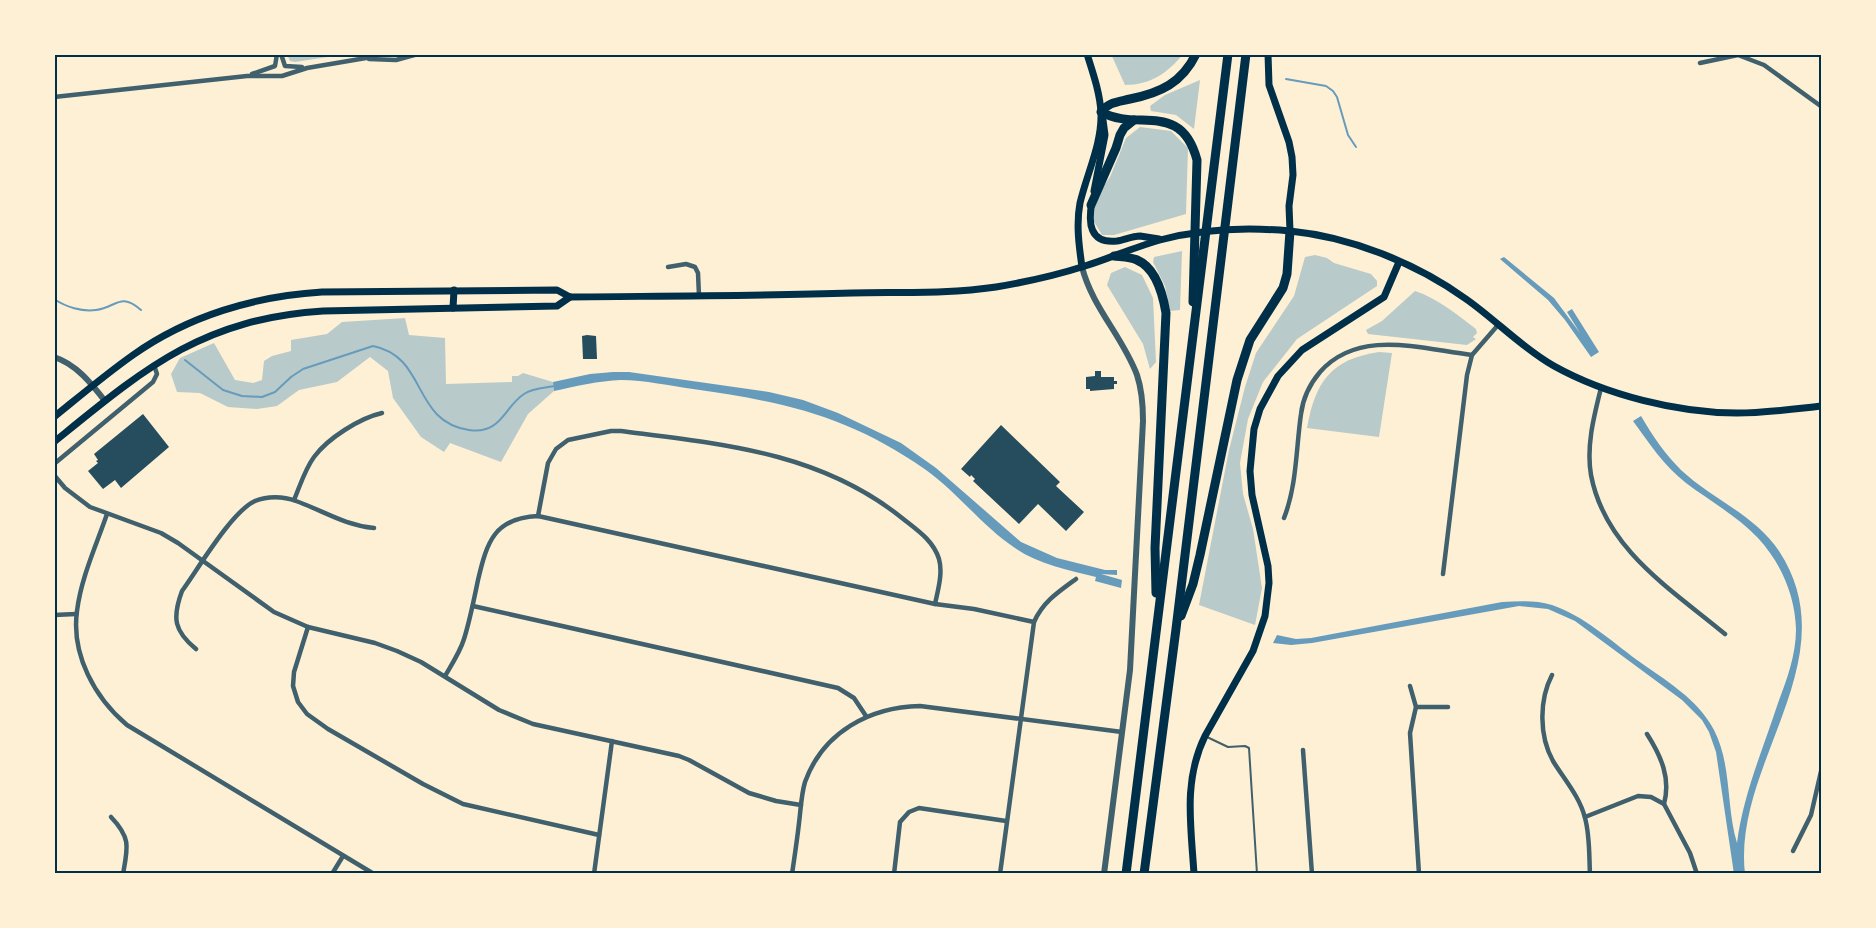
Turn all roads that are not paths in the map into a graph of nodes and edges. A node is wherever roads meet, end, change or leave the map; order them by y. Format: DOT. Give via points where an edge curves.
graph roads {
  1 [pos="279,54"];
  2 [pos="380,54"];
  3 [pos="389,54"];
  4 [pos="401,54"];
  5 [pos="418,54"];
  6 [pos="1087,54"];
  7 [pos="1196,54"];
  8 [pos="1228,54"];
  9 [pos="1246,54"];
  10 [pos="1268,54"];
  11 [pos="366,58"];
  12 [pos="395,60"];
  13 [pos="1700,63"];
  14 [pos="275,66"];
  15 [pos="285,66"];
  16 [pos="307,68"];
  17 [pos="247,76"];
  18 [pos="281,76"];
  19 [pos="54,96"];
  20 [pos="1822,107"];
  21 [pos="1101,111"];
  22 [pos="1134,120"];
  23 [pos="1091,205"];
  24 [pos="1290,231"];
  25 [pos="1162,240"];
  26 [pos="1114,256"];
  27 [pos="1399,262"];
  28 [pos="668,267"];
  29 [pos="1082,267"];
  30 [pos="454,290"];
  31 [pos="699,296"];
  32 [pos="570,297"];
  33 [pos="453,308"];
  34 [pos="1498,325"];
  35 [pos="1193,347"];
  36 [pos="1472,355"];
  37 [pos="54,357"];
  38 [pos="153,364"];
  39 [pos="93,386"];
  40 [pos="1601,388"];
  41 [pos="105,401"];
  42 [pos="1822,406"];
  43 [pos="382,413"];
  44 [pos="54,417"];
  45 [pos="54,442"];
  46 [pos="54,464"];
  47 [pos="54,475"];
  48 [pos="294,500"];
  49 [pos="107,514"];
  50 [pos="538,516"];
  51 [pos="1284,518"];
  52 [pos="374,528"];
  53 [pos="203,561"];
  54 [pos="1443,573"];
  55 [pos="1076,579"];
  56 [pos="935,604"];
  57 [pos="473,606"];
  58 [pos="76,614"];
  59 [pos="54,615"];
  60 [pos="1034,622"];
  61 [pos="1157,622"];
  62 [pos="308,627"];
  63 [pos="1176,629"];
  64 [pos="1725,634"];
  65 [pos="196,650"];
  66 [pos="1552,675"];
  67 [pos="445,676"];
  68 [pos="1410,686"];
  69 [pos="1416,707"];
  70 [pos="1448,707"];
  71 [pos="866,716"];
  72 [pos="1020,718"];
  73 [pos="1122,732"];
  74 [pos="1647,734"];
  75 [pos="1205,735"];
  76 [pos="612,741"];
  77 [pos="1303,750"];
  78 [pos="1822,767"];
  79 [pos="1664,804"];
  80 [pos="801,805"];
  81 [pos="111,817"];
  82 [pos="1585,817"];
  83 [pos="1006,821"];
  84 [pos="599,835"];
  85 [pos="1793,851"];
  86 [pos="344,856"];
  87 [pos="123,874"];
  88 [pos="332,874"];
  89 [pos="374,874"];
  90 [pos="594,874"];
  91 [pos="792,874"];
  92 [pos="894,874"];
  93 [pos="1000,874"];
  94 [pos="1104,874"];
  95 [pos="1126,874"];
  96 [pos="1145,874"];
  97 [pos="1194,874"];
  98 [pos="1257,874"];
  99 [pos="1312,874"];
  100 [pos="1419,874"];
  101 [pos="1590,874"];
  102 [pos="1696,874"];
  1 -- 14 [label="street"];
  1 -- 15 [label="street"];
  2 -- 11 [label="street"];
  3 -- 12 [label="street"];
  4 -- 12 [label="street"];
  5 -- 12 [label="street"];
  6 -- 21 [label="main road"];
  7 -- 21 [label="highway" via="1172,85 1156,93 1108,103"];
  8 -- 35 [label="highway"];
  9 -- 63 [label="highway"];
  10 -- 24 [label="main road" via="1269,85 1292,157"];
  11 -- 12 [label="street"];
  11 -- 16 [label="street"];
  13 -- 20 [label="street" via="1738,55 1764,65"];
  14 -- 15 [label="street"];
  14 -- 17 [label="street"];
  14 -- 18 [label="street" via="274,71"];
  15 -- 16 [label="street"];
  15 -- 18 [label="street" via="286,72"];
  16 -- 18 [label="street"];
  17 -- 18 [label="street"];
  17 -- 19 [label="street"];
  21 -- 22 [label="highway"];
  21 -- 23 [label="main road" via="1105,135"];
  21 -- 29 [label="main road" via="1079,209"];
  22 -- 23 [label="highway" via="1120,135"];
  22 -- 35 [label="highway" via="1167,122 1184,134 1196,154"];
  23 -- 25 [label="main road" via="1092,231 1105,240 1138,236"];
  24 -- 25 [label="main road" via="1201,232"];
  24 -- 27 [label="main road" via="1347,243"];
  24 -- 63 [label="highway" via="1283,288 1250,340 1237,380 1193,584"];
  25 -- 26 [label="main road"];
  26 -- 29 [label="main road"];
  26 -- 61 [label="highway" via="1144,264 1160,288 1166,313 1155,548"];
  27 -- 34 [label="main road" via="1465,298"];
  27 -- 75 [label="main road" via="1384,297 1302,350 1278,376 1260,409 1250,471 1268,566 1265,616 1253,651"];
  28 -- 31 [label="street" via="695,267"];
  29 -- 31 [label="main road" via="1007,285 963,290"];
  29 -- 73 [label="street" via="1086,285 1130,359 1143,404 1132,648"];
  30 -- 32 [label="main road" via="557,290"];
  30 -- 33 [label="main road"];
  30 -- 39 [label="main road" via="305,293 247,303 163,336"];
  31 -- 32 [label="main road"];
  32 -- 33 [label="main road" via="557,306"];
  33 -- 38 [label="main road" via="275,316 215,333"];
  34 -- 36 [label="street"];
  34 -- 40 [label="main road" via="1545,361"];
  35 -- 61 [label="highway"];
  36 -- 51 [label="street" via="1370,345 1341,354 1326,365 1303,400 1291,499"];
  36 -- 54 [label="street"];
  37 -- 39 [label="street" via="73,366"];
  38 -- 41 [label="main road"];
  38 -- 46 [label="street" via="157,374 153,382"];
  39 -- 41 [label="street"];
  39 -- 44 [label="main road"];
  40 -- 42 [label="main road" via="1665,405 1721,413"];
  40 -- 64 [label="street" via="1593,422 1591,473 1604,514 1634,559"];
  41 -- 45 [label="main road"];
  43 -- 48 [label="street" via="365,417 324,446 315,456"];
  47 -- 49 [label="street" via="78,500"];
  48 -- 52 [label="street" via="355,526"];
  48 -- 53 [label="street" via="267,497 254,501 240,511"];
  49 -- 53 [label="street" via="161,533"];
  49 -- 58 [label="street"];
  50 -- 56 [label="street"];
  50 -- 56 [label="street" via="548,463 556,449 568,441 621,431 737,446 835,477 896,513 933,546 940,571"];
  50 -- 57 [label="street" via="515,518 489,540"];
  53 -- 62 [label="street" via="274,612"];
  53 -- 65 [label="street" via="177,606 176,622 182,638"];
  55 -- 60 [label="street" via="1049,599"];
  56 -- 60 [label="street"];
  57 -- 67 [label="street" via="464,640"];
  57 -- 71 [label="street" via="838,688 854,698"];
  58 -- 59 [label="street"];
  58 -- 86 [label="street" via="77,637 89,679 112,712 127,725"];
  60 -- 72 [label="street"];
  61 -- 95 [label="highway"];
  62 -- 67 [label="street" via="375,643"];
  62 -- 84 [label="street" via="293,686 307,714 463,804"];
  63 -- 96 [label="highway"];
  66 -- 82 [label="street" via="1544,694 1545,736 1551,758"];
  67 -- 76 [label="street" via="483,701 533,724"];
  68 -- 69 [label="street"];
  69 -- 70 [label="street"];
  69 -- 100 [label="street" via="1410,733"];
  71 -- 72 [label="street" via="887,709 920,706"];
  71 -- 80 [label="street" via="827,744 805,784"];
  72 -- 73 [label="street"];
  72 -- 83 [label="street"];
  73 -- 94 [label="street"];
  74 -- 79 [label="street" via="1666,774"];
  75 -- 97 [label="main road" via="1189,793"];
  75 -- 98 [label="lane" via="1228,747 1249,748"];
  76 -- 80 [label="street" via="679,756 749,793"];
  76 -- 84 [label="street"];
  77 -- 99 [label="street"];
  78 -- 85 [label="street" via="1811,815"];
  79 -- 82 [label="street" via="1638,796"];
  79 -- 102 [label="street" via="1690,853"];
  80 -- 91 [label="street"];
  81 -- 87 [label="street" via="124,830 128,849"];
  82 -- 101 [label="street"];
  83 -- 92 [label="street" via="919,808 909,812 900,822"];
  83 -- 93 [label="street"];
  84 -- 90 [label="street"];
  86 -- 88 [label="street"];
  86 -- 89 [label="street"];
}
